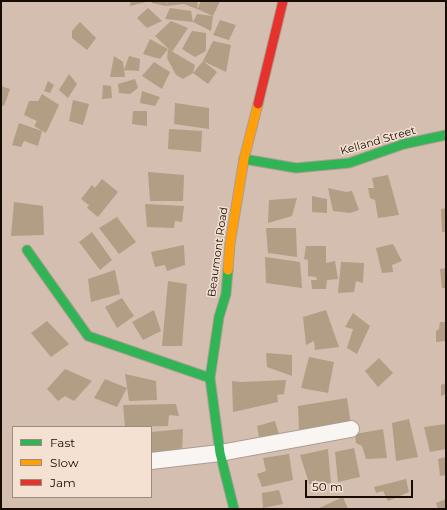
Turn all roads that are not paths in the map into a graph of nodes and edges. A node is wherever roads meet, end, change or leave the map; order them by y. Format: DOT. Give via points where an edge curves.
graph roads {
  1 [pos="283,1"];
  2 [pos="446,135"];
  3 [pos="244,159"];
  4 [pos="27,250"];
  5 [pos="210,378"];
  6 [pos="351,429"];
  7 [pos="220,453"];
  8 [pos="152,461"];
  9 [pos="234,509"];
  1 -- 3 [label="street, Beaumont Road"];
  2 -- 3 [label="street, Kelland Street" via="404,144 349,163 296,168"];
  3 -- 5 [label="street, Beaumont Road" via="230,244 226,294 219,317"];
  4 -- 5 [label="street" via="88,336"];
  5 -- 7 [label="street, Beaumont Road"];
  6 -- 7 [label="street"];
  7 -- 8 [label="street"];
  7 -- 9 [label="street, Beaumont Road"];
}
